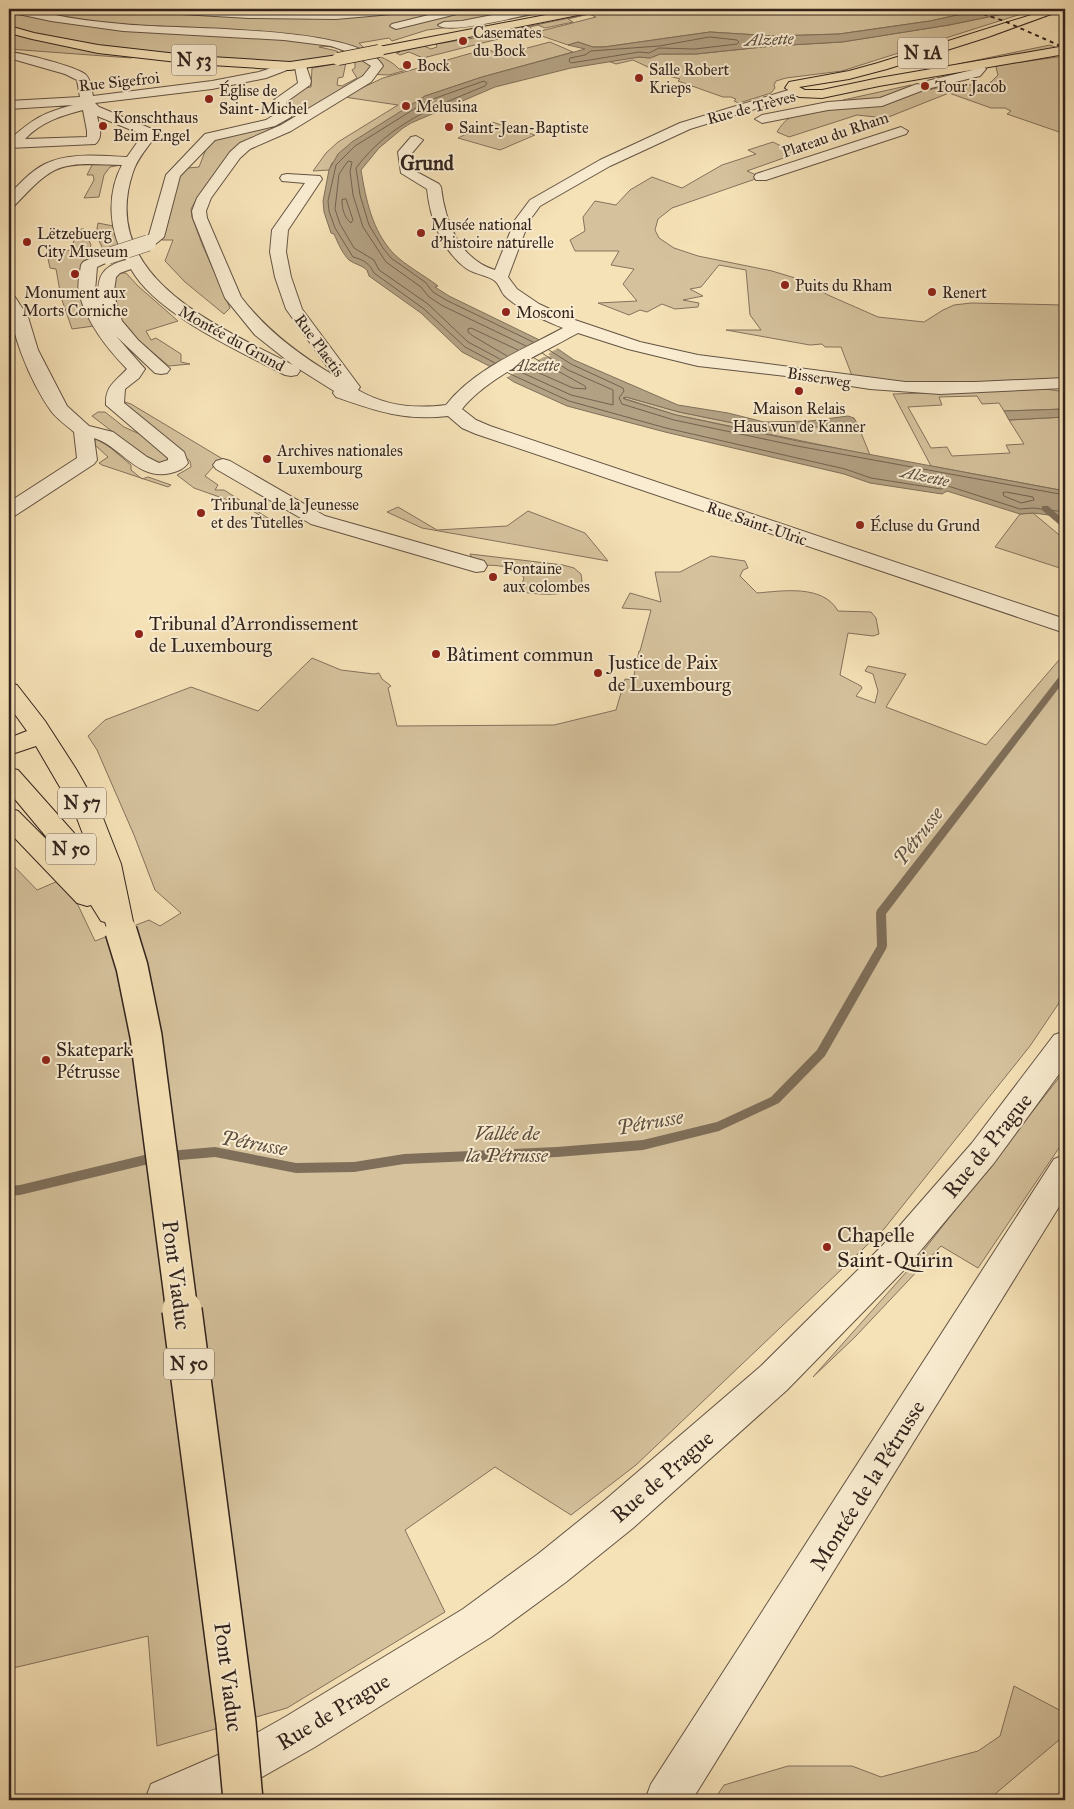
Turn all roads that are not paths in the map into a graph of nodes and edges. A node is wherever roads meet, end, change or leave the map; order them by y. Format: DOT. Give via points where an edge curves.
graph roads {
  1 [pos="10,9"];
  2 [pos="147,9"];
  3 [pos="414,9"];
  4 [pos="465,9"];
  5 [pos="538,9"];
  6 [pos="593,9"];
  7 [pos="1060,9"];
  8 [pos="424,20"];
  9 [pos="385,27"];
  10 [pos="9,29"];
  11 [pos="339,32"];
  12 [pos="284,37"];
  13 [pos="1064,50"];
  14 [pos="10,58"];
  15 [pos="977,64"];
  16 [pos="295,66"];
  17 [pos="931,84"];
  18 [pos="917,88"];
  19 [pos="796,92"];
  20 [pos="882,102"];
  21 [pos="87,103"];
  22 [pos="9,105"];
  23 [pos="870,116"];
  24 [pos="748,122"];
  25 [pos="882,124"];
  26 [pos="416,140"];
  27 [pos="11,144"];
  28 [pos="667,150"];
  29 [pos="132,161"];
  30 [pos="604,164"];
  31 [pos="761,177"];
  32 [pos="286,178"];
  33 [pos="9,203"];
  34 [pos="134,264"];
  35 [pos="500,276"];
  36 [pos="9,300"];
  37 [pos="577,327"];
  38 [pos="161,369"];
  39 [pos="1065,383"];
  40 [pos="359,398"];
  41 [pos="452,410"];
  42 [pos="83,430"];
  43 [pos="223,465"];
  44 [pos="9,510"];
  45 [pos="476,566"];
  46 [pos="1059,624"];
  47 [pos="9,690"];
  48 [pos="41,735"];
  49 [pos="9,747"];
  50 [pos="9,776"];
  51 [pos="9,817"];
  52 [pos="121,931"];
  53 [pos="1065,1043"];
  54 [pos="1065,1169"];
  55 [pos="167,1800"];
  56 [pos="243,1800"];
  57 [pos="667,1800"];
  1 -- 12 [label="street" via="123,28"];
  2 -- 3 [label="street" via="336,16"];
  4 -- 8 [label="street"];
  5 -- 8 [label="street" via="462,24 446,25"];
  6 -- 16 [label="main road, N 53, bridge"];
  7 -- 19 [label="main road, N 1A" via="886,65 838,78 793,85 791,88"];
  8 -- 9 [label="street"];
  10 -- 16 [label="main road, N 53" via="117,52"];
  11 -- 12 [label="street"];
  12 -- 40 [label="street" via="345,46 369,58 377,66 366,79 286,128 245,146 204,198 200,218 233,298 242,310 261,331 304,365"];
  13 -- 15 [label="main road, Rue de Trèves / N 1A"];
  14 -- 21 [label="street" via="69,71 80,77 84,81"];
  15 -- 17 [label="street" via="980,69 976,73"];
  15 -- 19 [label="main road, Rue de Trèves / N 1A" via="822,94"];
  16 -- 21 [label="street, Rue Sigefroi" via="266,75 191,89"];
  16 -- 42 [label="street, bridge" via="305,81 304,85 280,100 279,106 286,114 270,123 204,141 200,149 175,170 156,237 148,244 89,265 87,291 103,330 136,369 117,386 115,406 177,456 178,463 172,468 162,469 147,466 105,436"];
  18 -- 20 [label="street"];
  19 -- 30 [label="street, Rue de Trèves" via="685,126"];
  20 -- 23 [label="street, Plateau du Rham"];
  20 -- 24 [label="street" via="828,106"];
  21 -- 22 [label="street, Rue Sigefroi" via="33,99"];
  21 -- 27 [label="street" via="36,122"];
  21 -- 27 [label="street" via="93,139"];
  21 -- 29 [label="street, Montée du Grund" via="98,112 147,132 148,137"];
  25 -- 31 [label="street, Plateau du Rham" via="901,131"];
  26 -- 35 [label="street" via="405,152 408,173 434,187 440,218 454,247 480,271"];
  28 -- 30 [label="street"];
  29 -- 33 [label="street" via="57,164 48,168"];
  29 -- 34 [label="street, Montée du Grund" via="125,174 118,205 125,247"];
  30 -- 35 [label="street, Rue de Trèves" via="535,203 522,220"];
  32 -- 40 [label="street, Rue Plaetis" via="315,179 280,230 278,252 285,285 294,309"];
  34 -- 38 [label="street" via="110,273 106,294 115,324"];
  34 -- 40 [label="street, Montée du Grund" via="168,301 194,319 322,388"];
  35 -- 37 [label="street, Bisserweg" via="502,284 516,297 543,314"];
  36 -- 42 [label="street" via="20,318 37,369 55,402"];
  37 -- 39 [label="street, Bisserweg" via="676,356 855,383 922,388"];
  37 -- 41 [label="street" via="493,376 456,402"];
  40 -- 41 [label="street, Montée du Grund" via="393,410"];
  41 -- 46 [label="street, Rue Saint-Ulric" via="469,424 484,430"];
  42 -- 44 [label="street" via="87,460"];
  43 -- 45 [label="street" via="318,520"];
  47 -- 48 [label="main road, N 57"];
  48 -- 49 [label="main road"];
  48 -- 52 [label="main road, N 57" via="85,807 105,855"];
  50 -- 52 [label="main road, N 50" via="65,840"];
  51 -- 52 [label="main road"];
  52 -- 56 [label="main road, Pont Viaduc / N 50, bridge" via="146,1036 236,1723"];
  53 -- 55 [label="street, Rue de Prague" via="983,1153 894,1258 774,1378 619,1514 477,1623 242,1766"];
  54 -- 57 [label="street, Montée de la Pétrusse"];
}
